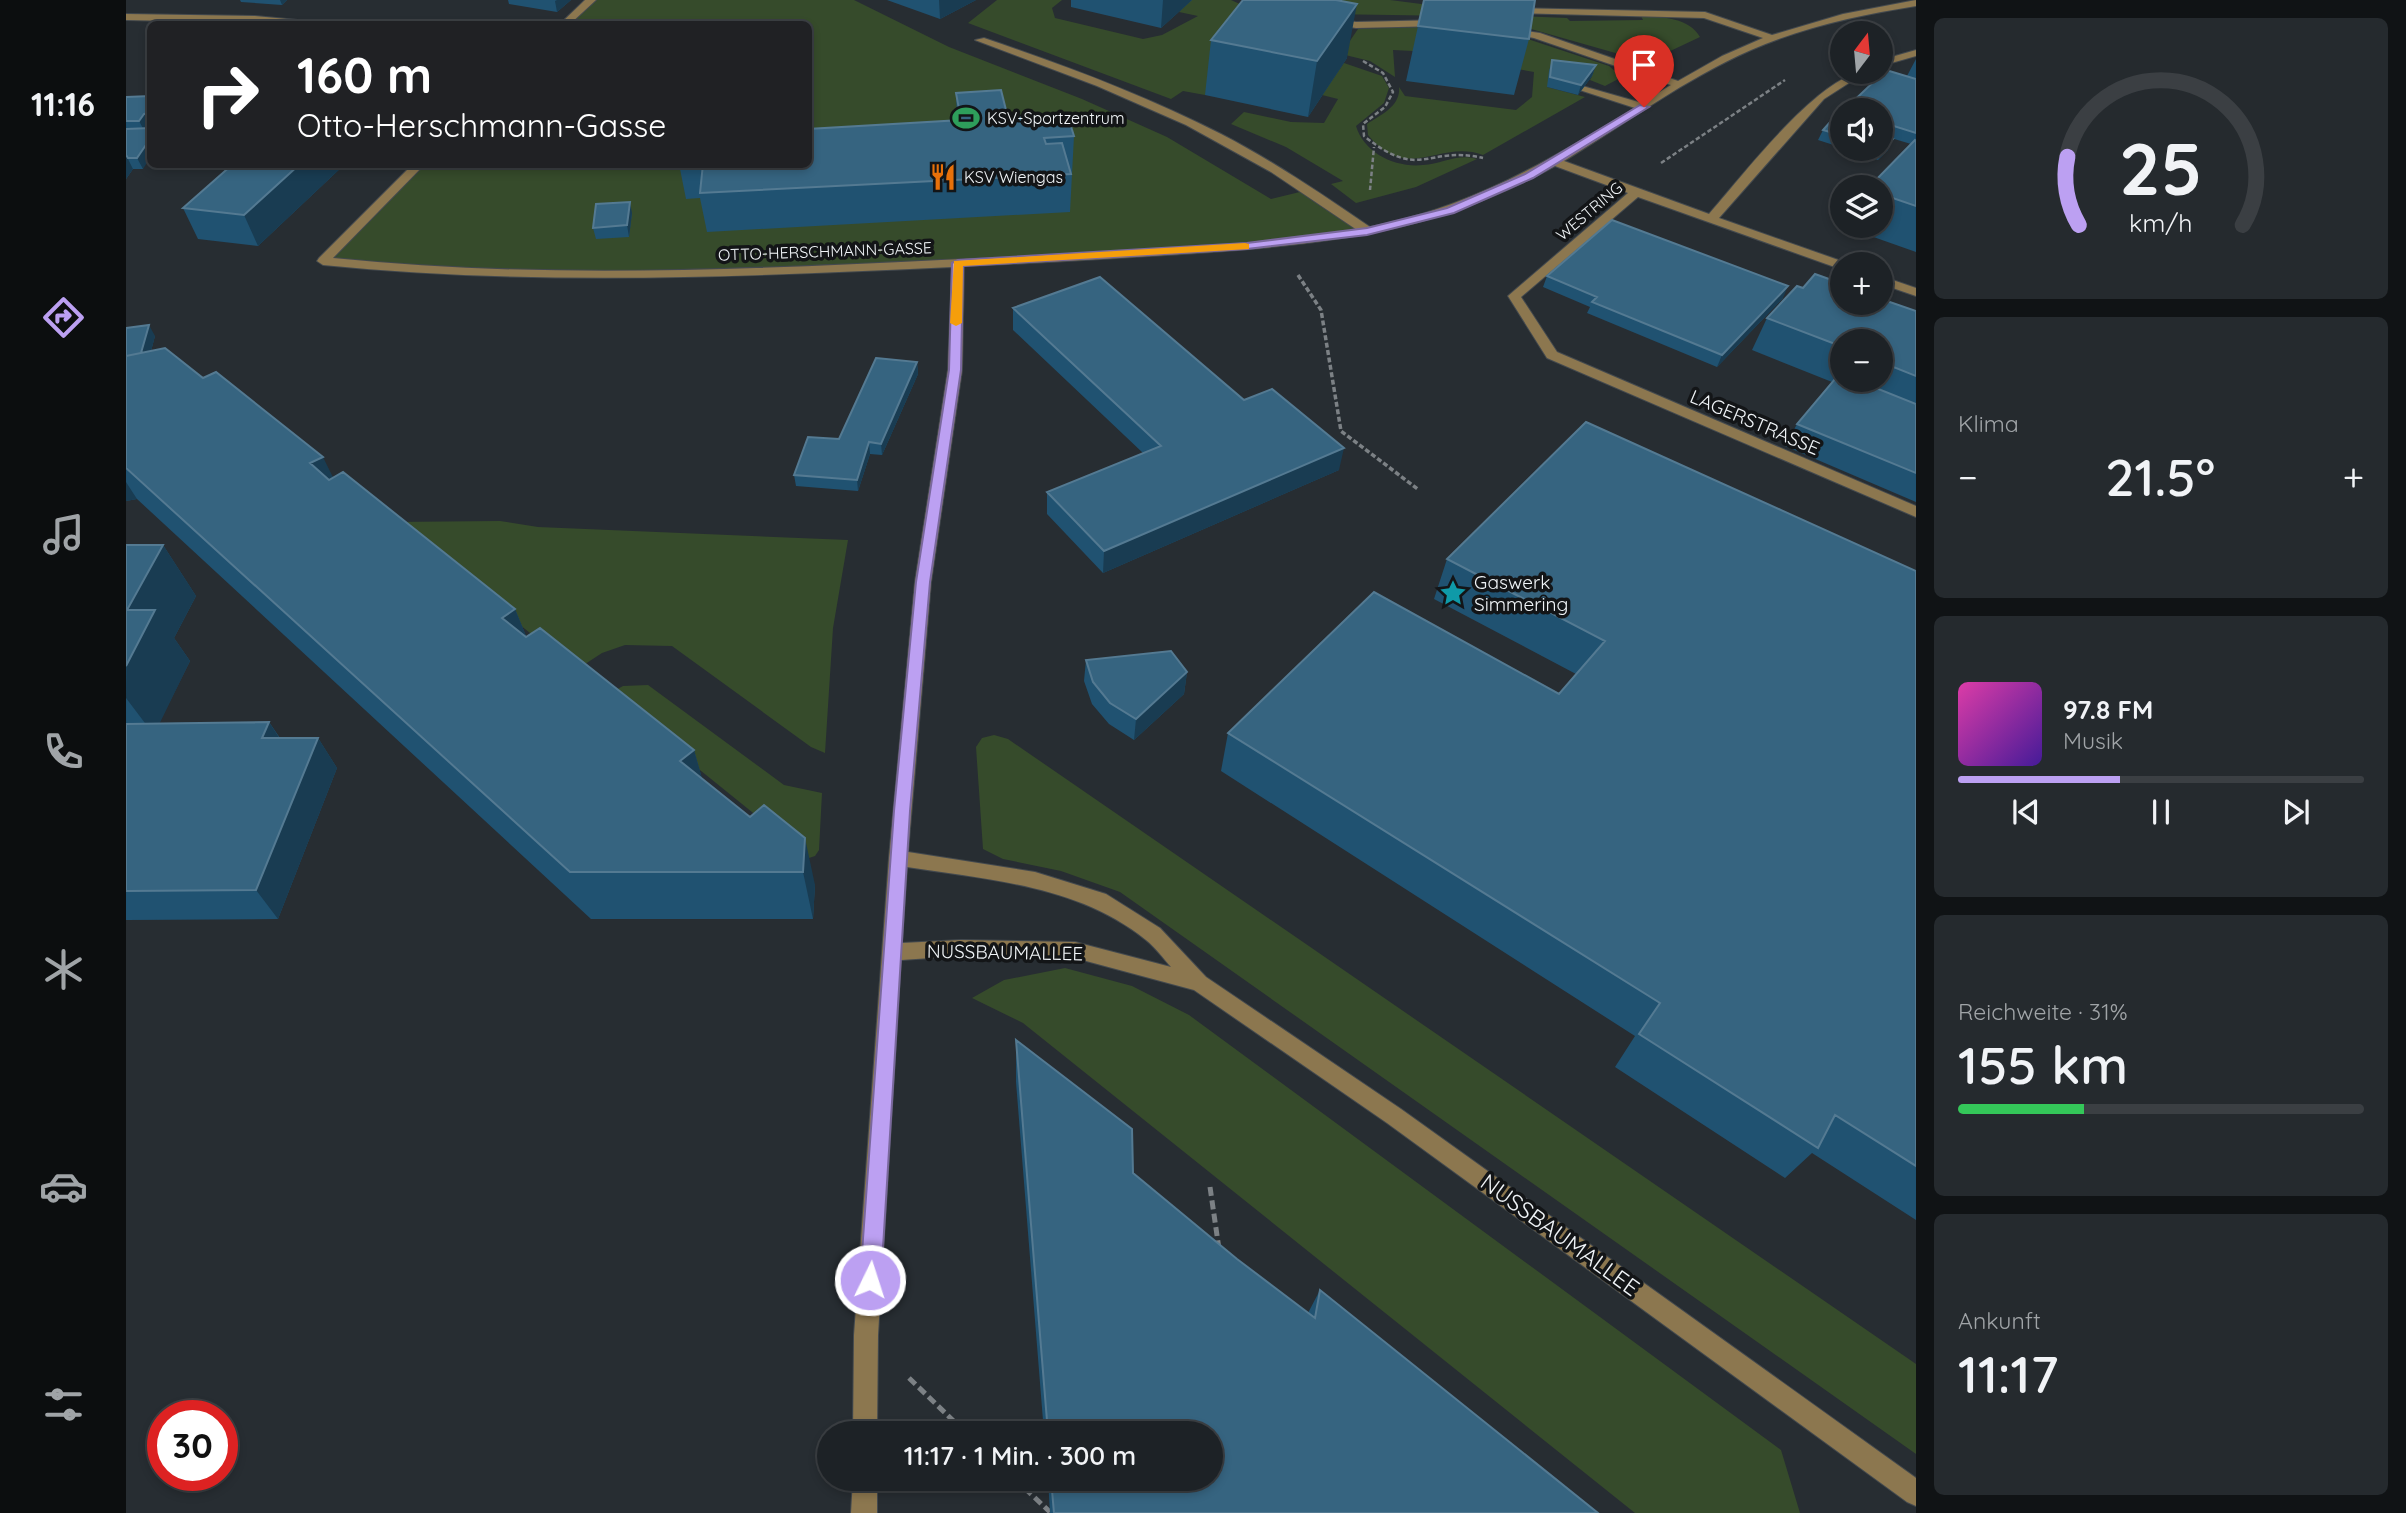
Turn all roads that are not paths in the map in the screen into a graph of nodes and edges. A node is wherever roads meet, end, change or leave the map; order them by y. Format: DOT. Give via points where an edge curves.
graph roads {
  1 [pos="591,0"];
  2 [pos="1916,3"];
  3 [pos="1493,8"];
  4 [pos="126,17"];
  5 [pos="1313,19"];
  6 [pos="276,21"];
  7 [pos="568,21"];
  8 [pos="1449,23"];
  9 [pos="1497,29"];
  10 [pos="1772,38"];
  11 [pos="980,40"];
  12 [pos="1916,53"];
  13 [pos="1894,59"];
  14 [pos="1562,81"];
  15 [pos="1841,84"];
  16 [pos="1680,85"];
  17 [pos="1644,107"];
  18 [pos="1556,162"];
  19 [pos="416,168"];
  20 [pos="1631,190"];
  21 [pos="1711,219"];
  22 [pos="1367,231"];
  23 [pos="1830,261"];
  24 [pos="958,263"];
  25 [pos="1893,283"];
  26 [pos="1916,292"];
  27 [pos="1580,367"];
  28 [pos="1916,512"];
  29 [pos="898,858"];
  30 [pos="892,952"];
  31 [pos="1199,983"];
  32 [pos="865,1421"];
  33 [pos="865,1491"];
  34 [pos="1916,1493"];
  35 [pos="864,1513"];
  1 -- 7 [label="street"];
  2 -- 10 [label="street, OTTO-HERSCHMANN-GASSE" via="1833,19"];
  3 -- 10 [label="street" via="1705,15"];
  4 -- 6 [label="street"];
  5 -- 8 [label="street" via="1356,25"];
  9 -- 16 [label="street" via="1536,35"];
  10 -- 16 [label="street, OTTO-HERSCHMANN-GASSE"];
  11 -- 22 [label="street" via="1218,136"];
  12 -- 13 [label="street"];
  14 -- 17 [label="street"];
  15 -- 21 [label="street" via="1820,97"];
  16 -- 17 [label="street, OTTO-HERSCHMANN-GASSE"];
  17 -- 18 [label="street, OTTO-HERSCHMANN-GASSE"];
  18 -- 20 [label="street"];
  18 -- 22 [label="street, OTTO-HERSCHMANN-GASSE" via="1450,211"];
  19 -- 24 [label="street, OTTO-HERSCHMANN-GASSE" via="323,261 521,275"];
  20 -- 21 [label="street, WESTRING"];
  20 -- 27 [label="street, WESTRING" via="1514,296 1552,355"];
  21 -- 23 [label="street, WESTRING"];
  22 -- 24 [label="street, OTTO-HERSCHMANN-GASSE" via="1276,243"];
  24 -- 29 [label="street" via="955,370 923,582"];
  25 -- 26 [label="street"];
  27 -- 28 [label="street, LAGERSTRASSE"];
  29 -- 30 [label="street"];
  29 -- 31 [label="street, NUSSBAUMALLEE" via="1035,880 1099,900 1153,934"];
  30 -- 31 [label="street, NUSSBAUMALLEE" via="1075,950"];
  30 -- 32 [label="street" via="866,1335"];
  31 -- 34 [label="street, NUSSBAUMALLEE" via="1394,1116"];
  33 -- 35 [label="street"];
}
